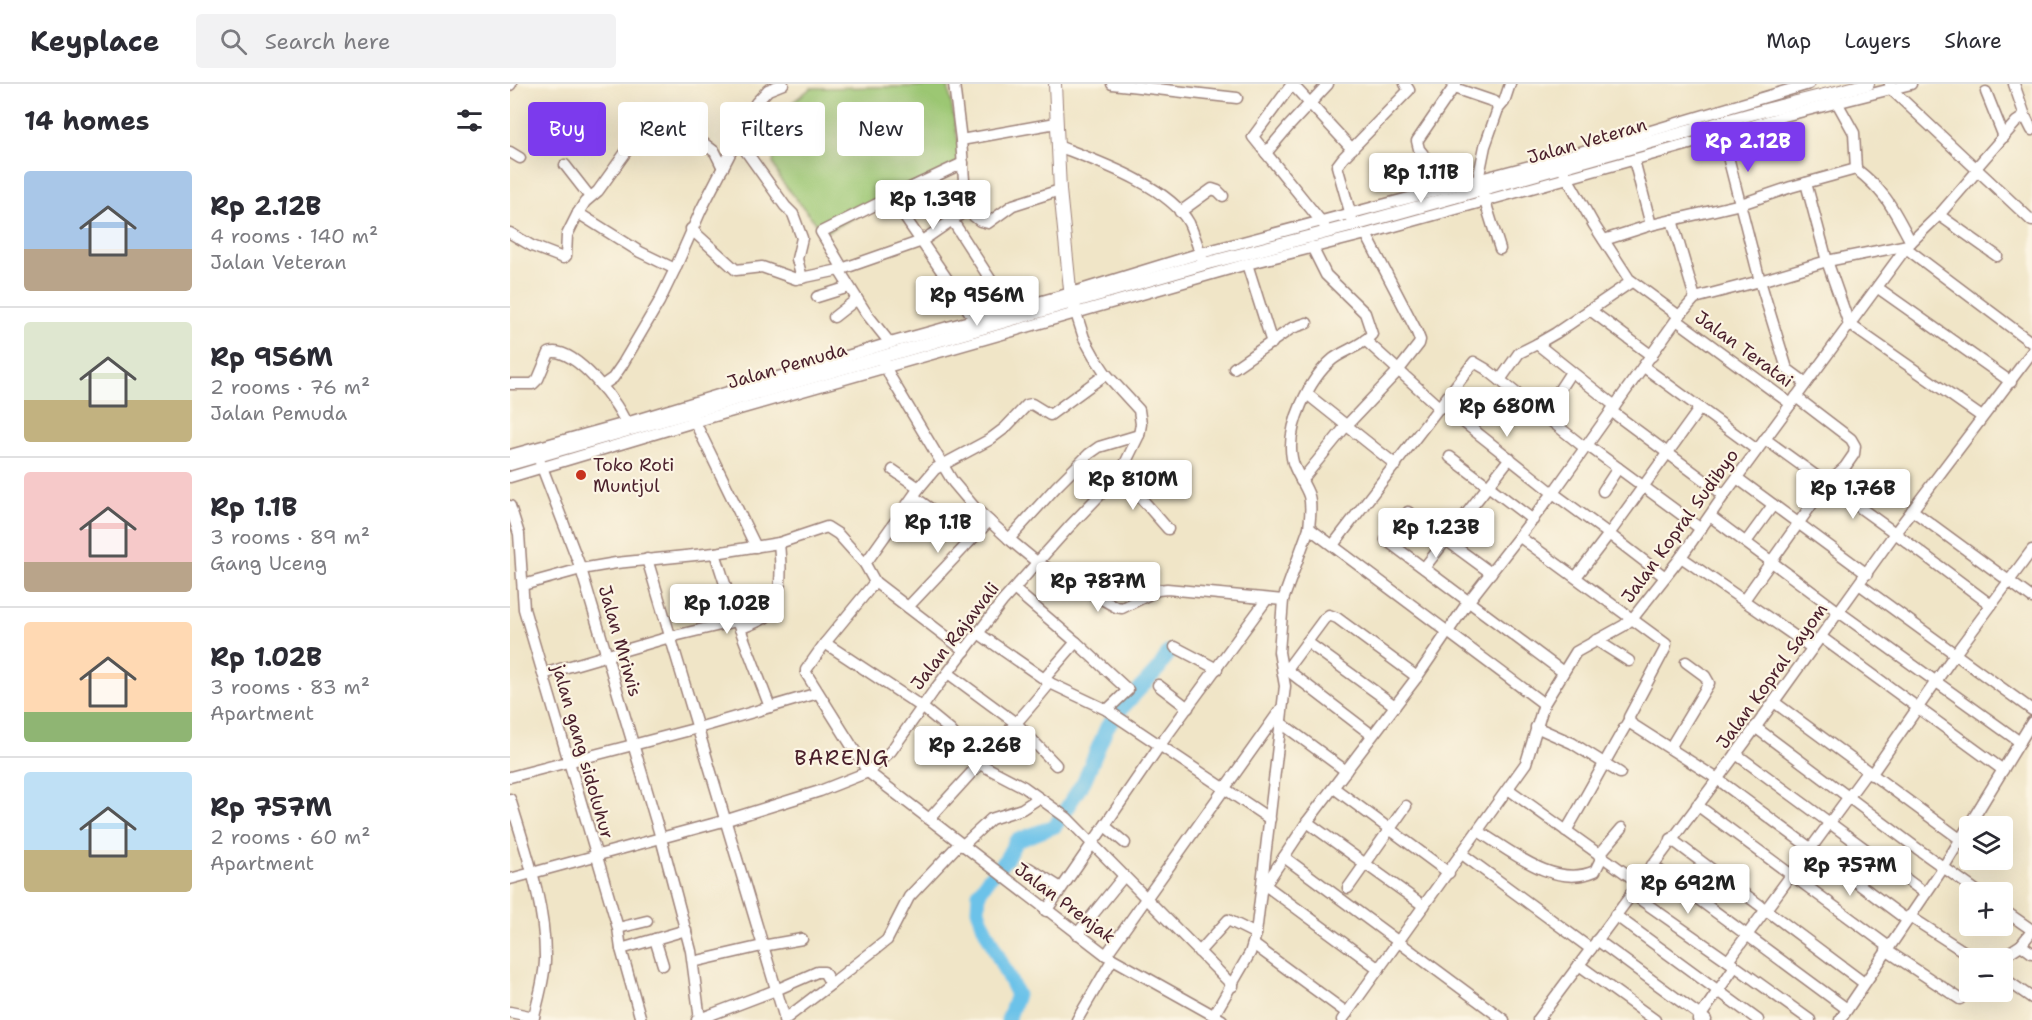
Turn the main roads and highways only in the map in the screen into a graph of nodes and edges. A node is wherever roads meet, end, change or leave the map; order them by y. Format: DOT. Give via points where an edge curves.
graph roads {
  1 [pos="1054,84"];
  2 [pos="1868,84"];
  3 [pos="1074,303"];
  4 [pos="510,464"];
  1 -- 3 [label="main road" via="1060,190"];
  2 -- 3 [label="main road, Jalan Veteran" via="1835,97 1803,100 1721,133 1324,227 1280,250 1265,241"];
  3 -- 4 [label="main road, Jalan Pemuda" via="693,417 627,427 540,462"];
}
